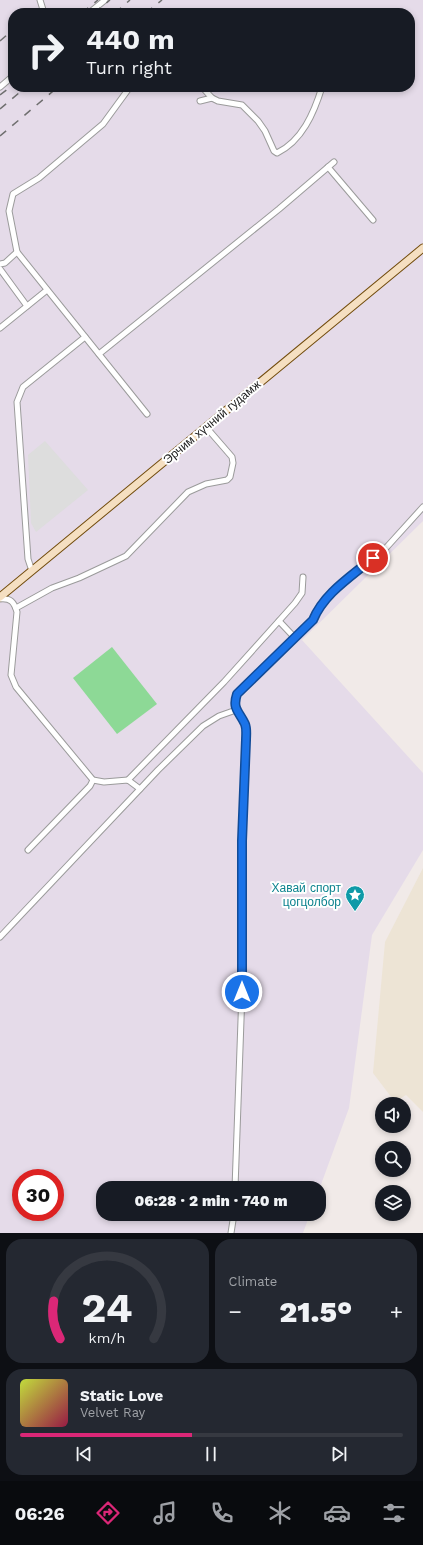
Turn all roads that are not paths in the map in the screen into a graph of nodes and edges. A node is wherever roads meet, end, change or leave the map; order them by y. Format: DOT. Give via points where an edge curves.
graph roads {
  1 [pos="105,0"];
  2 [pos="95,8"];
  3 [pos="8,80"];
  4 [pos="0,87"];
  5 [pos="126,92"];
  6 [pos="207,92"];
  7 [pos="321,92"];
  8 [pos="212,98"];
  9 [pos="200,101"];
  10 [pos="334,162"];
  11 [pos="328,167"];
  12 [pos="373,220"];
  13 [pos="423,248"];
  14 [pos="17,252"];
  15 [pos="0,264"];
  16 [pos="0,269"];
  17 [pos="47,290"];
  18 [pos="27,306"];
  19 [pos="0,328"];
  20 [pos="85,337"];
  21 [pos="99,354"];
  22 [pos="147,414"];
  23 [pos="206,427"];
  24 [pos="423,506"];
  25 [pos="32,571"];
  26 [pos="303,577"];
  27 [pos="0,598"];
  28 [pos="16,608"];
  29 [pos="279,621"];
  30 [pos="295,638"];
  31 [pos="236,710"];
  32 [pos="93,780"];
  33 [pos="128,780"];
  34 [pos="140,790"];
  35 [pos="28,850"];
  36 [pos="0,937"];
  37 [pos="235,1181"];
  38 [pos="233,1221"];
  39 [pos="231,1233"];
  1 -- 2 [label="street"];
  3 -- 4 [label="street"];
  5 -- 14 [label="street" via="103,124 39,178 13,194 9,211"];
  6 -- 8 [label="street"];
  7 -- 8 [label="street" via="306,126 286,149 277,153 265,131 242,105"];
  8 -- 9 [label="street"];
  10 -- 11 [label="street"];
  11 -- 12 [label="street"];
  11 -- 21 [label="street"];
  13 -- 23 [label="main road, Эрчим хүчний гудамж"];
  14 -- 15 [label="street" via="5,263"];
  14 -- 17 [label="street"];
  16 -- 18 [label="street"];
  17 -- 18 [label="street"];
  17 -- 20 [label="street"];
  18 -- 19 [label="street"];
  20 -- 21 [label="street"];
  20 -- 25 [label="street" via="23,387 16,402 28,559"];
  21 -- 22 [label="street"];
  23 -- 25 [label="main road, Эрчим хүчний гудамж"];
  23 -- 28 [label="street" via="232,457 230,477 227,480 206,484 188,492 126,556 52,588"];
  24 -- 30 [label="street" via="385,549 327,597 313,620"];
  25 -- 27 [label="main road, Эрчим хүчний гудамж"];
  26 -- 29 [label="street" via="302,593"];
  27 -- 28 [label="street" via="9,599"];
  28 -- 32 [label="street" via="17,622 11,675 16,687"];
  29 -- 30 [label="street"];
  29 -- 33 [label="street" via="224,682"];
  30 -- 31 [label="street" via="237,694"];
  31 -- 34 [label="street" via="219,716 203,726"];
  31 -- 37 [label="street" via="246,726 246,740 242,841 242,992"];
  32 -- 33 [label="street"];
  32 -- 35 [label="street"];
  33 -- 34 [label="street"];
  34 -- 36 [label="street"];
  38 -- 39 [label="street"];
}
